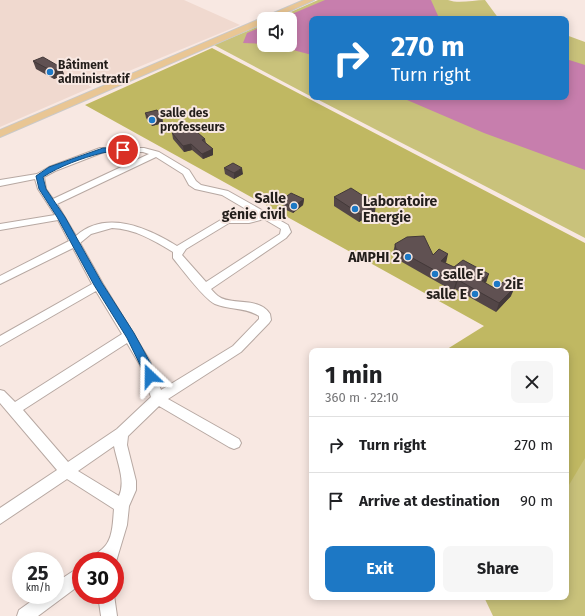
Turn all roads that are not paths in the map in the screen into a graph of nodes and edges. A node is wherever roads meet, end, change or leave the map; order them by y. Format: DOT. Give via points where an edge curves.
graph roads {
  1 [pos="310,0"];
  2 [pos="282,12"];
  3 [pos="257,22"];
  4 [pos="0,134"];
  5 [pos="156,154"];
  6 [pos="39,176"];
  7 [pos="0,183"];
  8 [pos="52,203"];
  9 [pos="266,216"];
  10 [pos="61,217"];
  11 [pos="0,227"];
  12 [pos="75,242"];
  13 [pos="178,251"];
  14 [pos="0,280"];
  15 [pos="98,285"];
  16 [pos="205,288"];
  17 [pos="130,335"];
  18 [pos="0,342"];
  19 [pos="0,394"];
  20 [pos="158,399"];
  21 [pos="14,409"];
  22 [pos="122,433"];
  23 [pos="234,443"];
  24 [pos="68,472"];
  25 [pos="122,506"];
  26 [pos="0,517"];
  27 [pos="112,552"];
  28 [pos="41,604"];
  29 [pos="107,604"];
  30 [pos="25,616"];
  31 [pos="109,616"];
  1 -- 2 [label="main road"];
  3 -- 4 [label="main road"];
  5 -- 6 [label="street" via="144,150 103,150"];
  5 -- 8 [label="street"];
  5 -- 9 [label="street" via="186,172 192,183 198,187 225,193"];
  6 -- 7 [label="street"];
  6 -- 8 [label="street" via="42,189"];
  8 -- 10 [label="street"];
  9 -- 13 [label="street" via="222,222"];
  9 -- 16 [label="street" via="285,227 286,232 283,236"];
  10 -- 11 [label="street"];
  10 -- 12 [label="street"];
  12 -- 13 [label="street" via="101,226 121,225 141,230"];
  12 -- 14 [label="street"];
  12 -- 15 [label="street"];
  13 -- 16 [label="street" via="177,256"];
  15 -- 17 [label="street"];
  15 -- 18 [label="street"];
  16 -- 20 [label="street" via="216,301 241,303 258,309 264,314 265,320 238,349"];
  17 -- 20 [label="street" via="146,364"];
  17 -- 21 [label="street"];
  19 -- 21 [label="street"];
  20 -- 22 [label="street"];
  20 -- 23 [label="street"];
  21 -- 24 [label="street"];
  22 -- 24 [label="street"];
  22 -- 25 [label="street" via="120,445 129,481 129,490"];
  24 -- 25 [label="street"];
  24 -- 26 [label="street"];
  25 -- 27 [label="street" via="120,525"];
  28 -- 30 [label="street"];
  29 -- 31 [label="street"];
}
